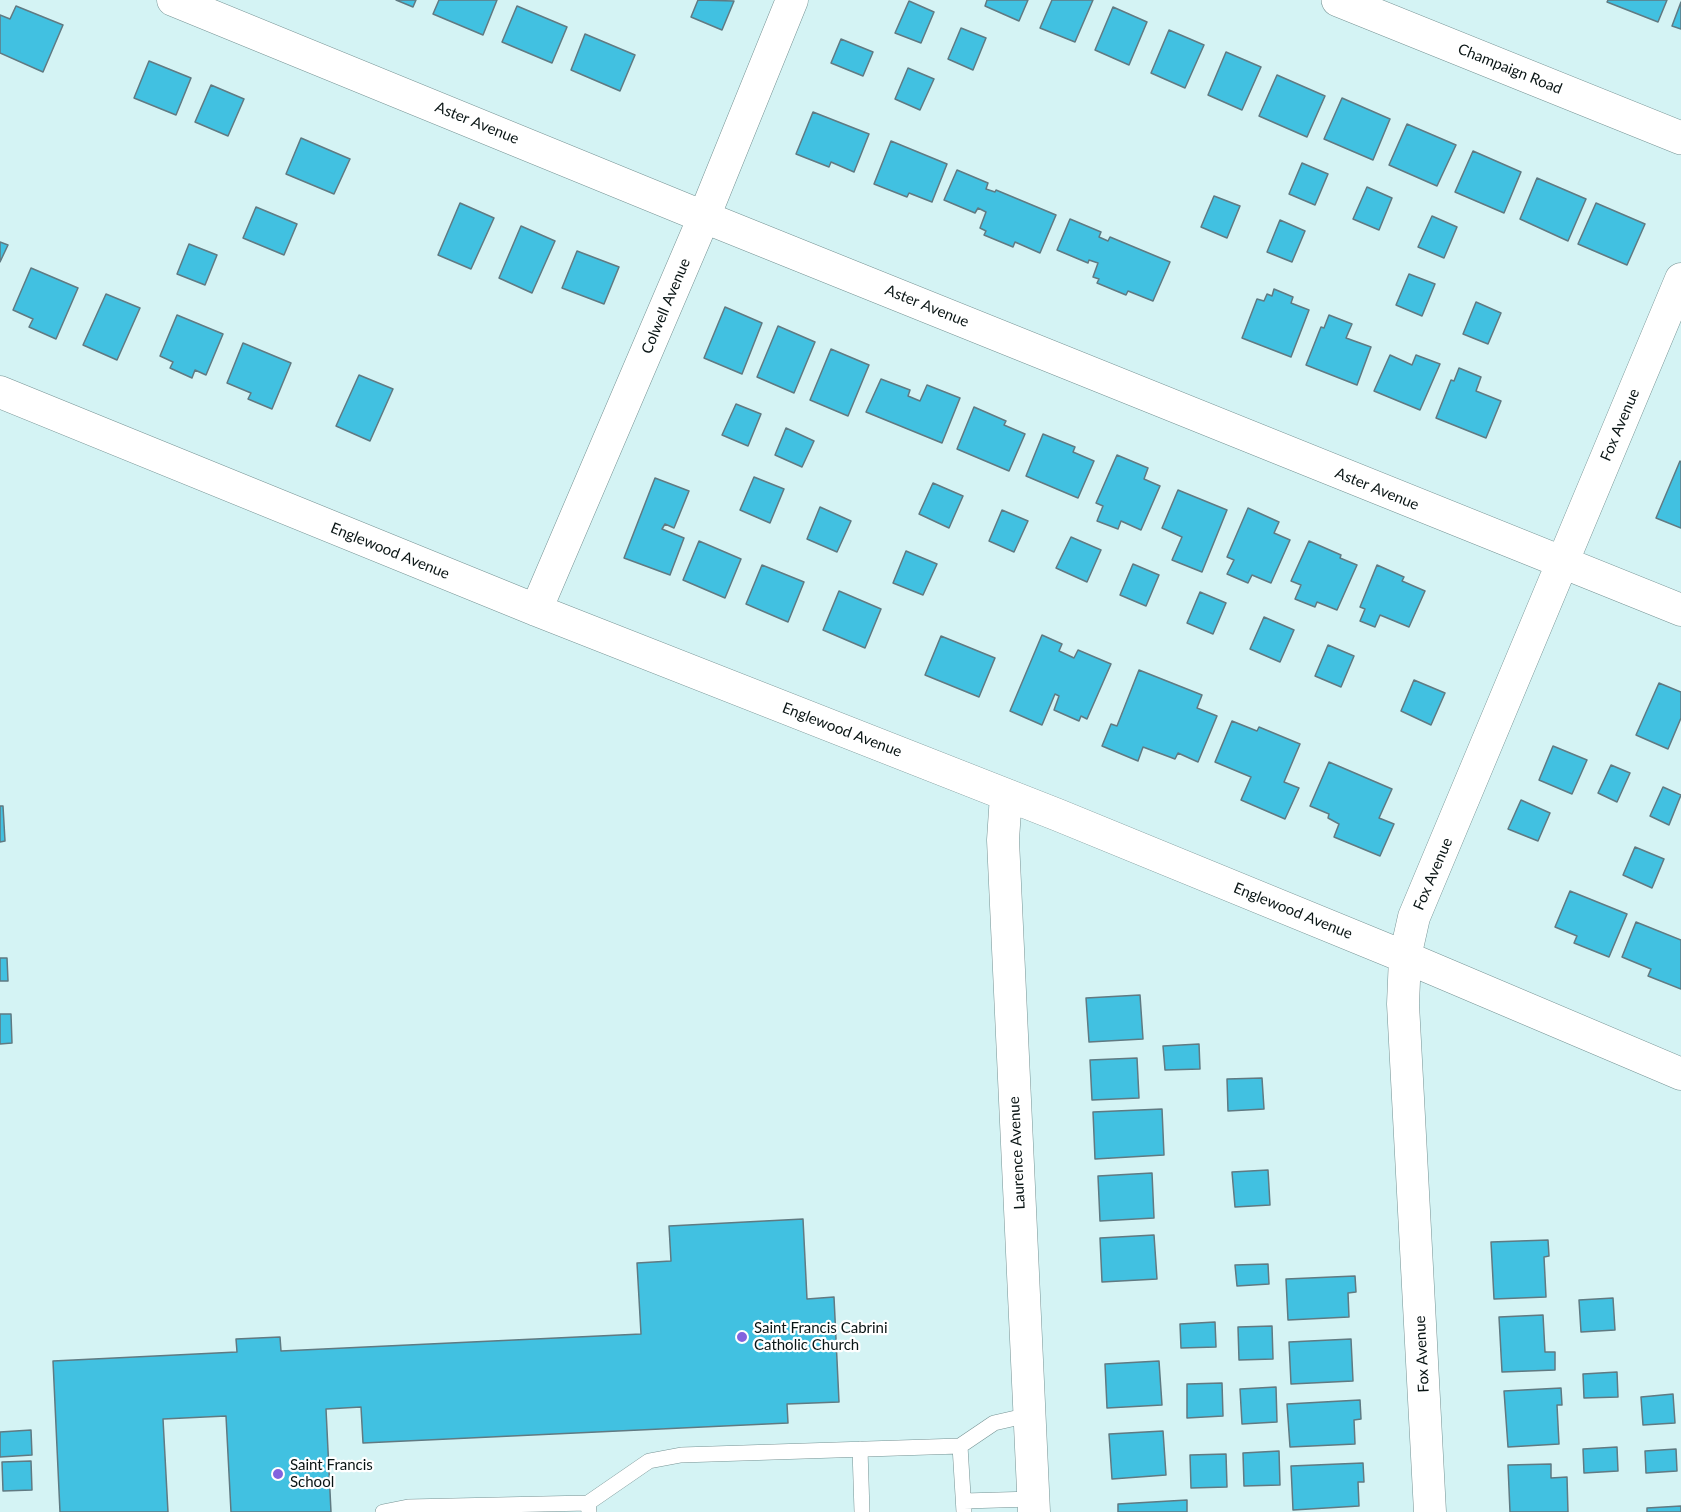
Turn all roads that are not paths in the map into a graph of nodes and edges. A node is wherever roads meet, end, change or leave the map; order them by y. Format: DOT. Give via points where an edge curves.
graph roads {
  1 [pos="173,0"];
  2 [pos="792,0"];
  3 [pos="1338,0"];
  4 [pos="1681,138"];
  5 [pos="704,217"];
  6 [pos="1681,279"];
  7 [pos="0,392"];
  8 [pos="1562,564"];
  9 [pos="536,610"];
  10 [pos="1681,610"];
  11 [pos="1006,795"];
  12 [pos="1404,957"];
  13 [pos="1681,1074"];
  14 [pos="1029,1415"];
  15 [pos="960,1446"];
  16 [pos="860,1449"];
  17 [pos="1034,1505"];
  18 [pos="589,1507"];
  19 [pos="964,1507"];
  20 [pos="383,1512"];
  21 [pos="862,1512"];
  22 [pos="1430,1512"];
  1 -- 5 [label="street, Aster Avenue"];
  2 -- 5 [label="street, Colwell Avenue"];
  3 -- 4 [label="street, Champaign Road"];
  5 -- 8 [label="street, Aster Avenue"];
  5 -- 9 [label="street, Colwell Avenue"];
  6 -- 8 [label="street, Fox Avenue"];
  7 -- 9 [label="street, Englewood Avenue"];
  8 -- 10 [label="street, Aster Avenue"];
  8 -- 12 [label="street, Fox Avenue" via="1414,917"];
  9 -- 11 [label="street, Englewood Avenue"];
  11 -- 12 [label="street, Englewood Avenue"];
  11 -- 14 [label="street, Laurence Avenue" via="1003,840"];
  12 -- 13 [label="street, Englewood Avenue"];
  12 -- 22 [label="street, Fox Avenue" via="1403,1004"];
  14 -- 15 [label="lane" via="994,1423"];
  14 -- 17 [label="street, Laurence Avenue"];
  15 -- 16 [label="lane"];
  15 -- 19 [label="lane"];
  16 -- 18 [label="lane" via="681,1455 649,1461"];
  16 -- 21 [label="lane"];
  17 -- 19 [label="lane"];
  18 -- 20 [label="lane" via="408,1507"];
}
